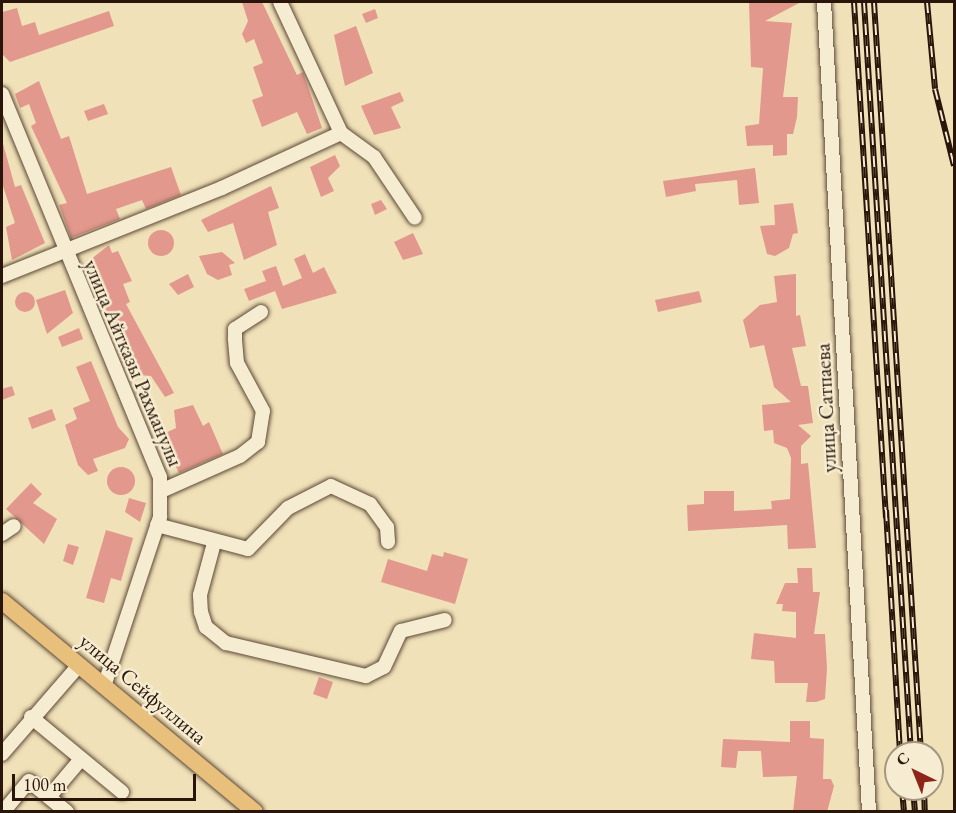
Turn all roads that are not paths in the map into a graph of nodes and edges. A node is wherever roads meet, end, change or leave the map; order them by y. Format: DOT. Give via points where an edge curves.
graph roads {
  1 [pos="280,2"];
  2 [pos="824,2"];
  3 [pos="2,94"];
  4 [pos="341,133"];
  5 [pos="415,218"];
  6 [pos="63,251"];
  7 [pos="2,276"];
  8 [pos="261,312"];
  9 [pos="161,491"];
  10 [pos="157,525"];
  11 [pos="14,526"];
  12 [pos="2,534"];
  13 [pos="388,542"];
  14 [pos="214,543"];
  15 [pos="2,601"];
  16 [pos="445,620"];
  17 [pos="79,665"];
  18 [pos="104,686"];
  19 [pos="31,717"];
  20 [pos="2,754"];
  21 [pos="81,759"];
  22 [pos="122,792"];
  23 [pos="49,797"];
  24 [pos="3,812"];
  25 [pos="67,812"];
  26 [pos="255,812"];
  27 [pos="869,812"];
  1 -- 4 [label="street"];
  2 -- 27 [label="street, улица Сатпаева"];
  3 -- 6 [label="street, улица Айтказы Рахманулы"];
  4 -- 5 [label="street" via="374,157"];
  4 -- 6 [label="street"];
  6 -- 7 [label="street"];
  6 -- 9 [label="street, улица Айтказы Рахманулы"];
  8 -- 9 [label="street" via="235,329 237,363 263,411 258,442 240,456"];
  9 -- 10 [label="street, улица Айтказы Рахманулы"];
  10 -- 14 [label="street"];
  10 -- 18 [label="street, улица Айтказы Рахманулы"];
  11 -- 12 [label="street"];
  13 -- 14 [label="street" via="387,527 370,504 331,486 288,508 248,549"];
  14 -- 16 [label="street" via="200,595 201,612 206,627 226,643 366,676 384,667 401,630"];
  15 -- 17 [label="main road, улица Сейфуллина"];
  17 -- 18 [label="main road, улица Сейфуллина"];
  17 -- 19 [label="street"];
  18 -- 26 [label="main road, улица Сейфуллина"];
  19 -- 20 [label="street"];
  19 -- 21 [label="street"];
  21 -- 22 [label="street"];
  21 -- 23 [label="street"];
  23 -- 24 [label="street" via="29,780"];
  23 -- 25 [label="street"];
}
